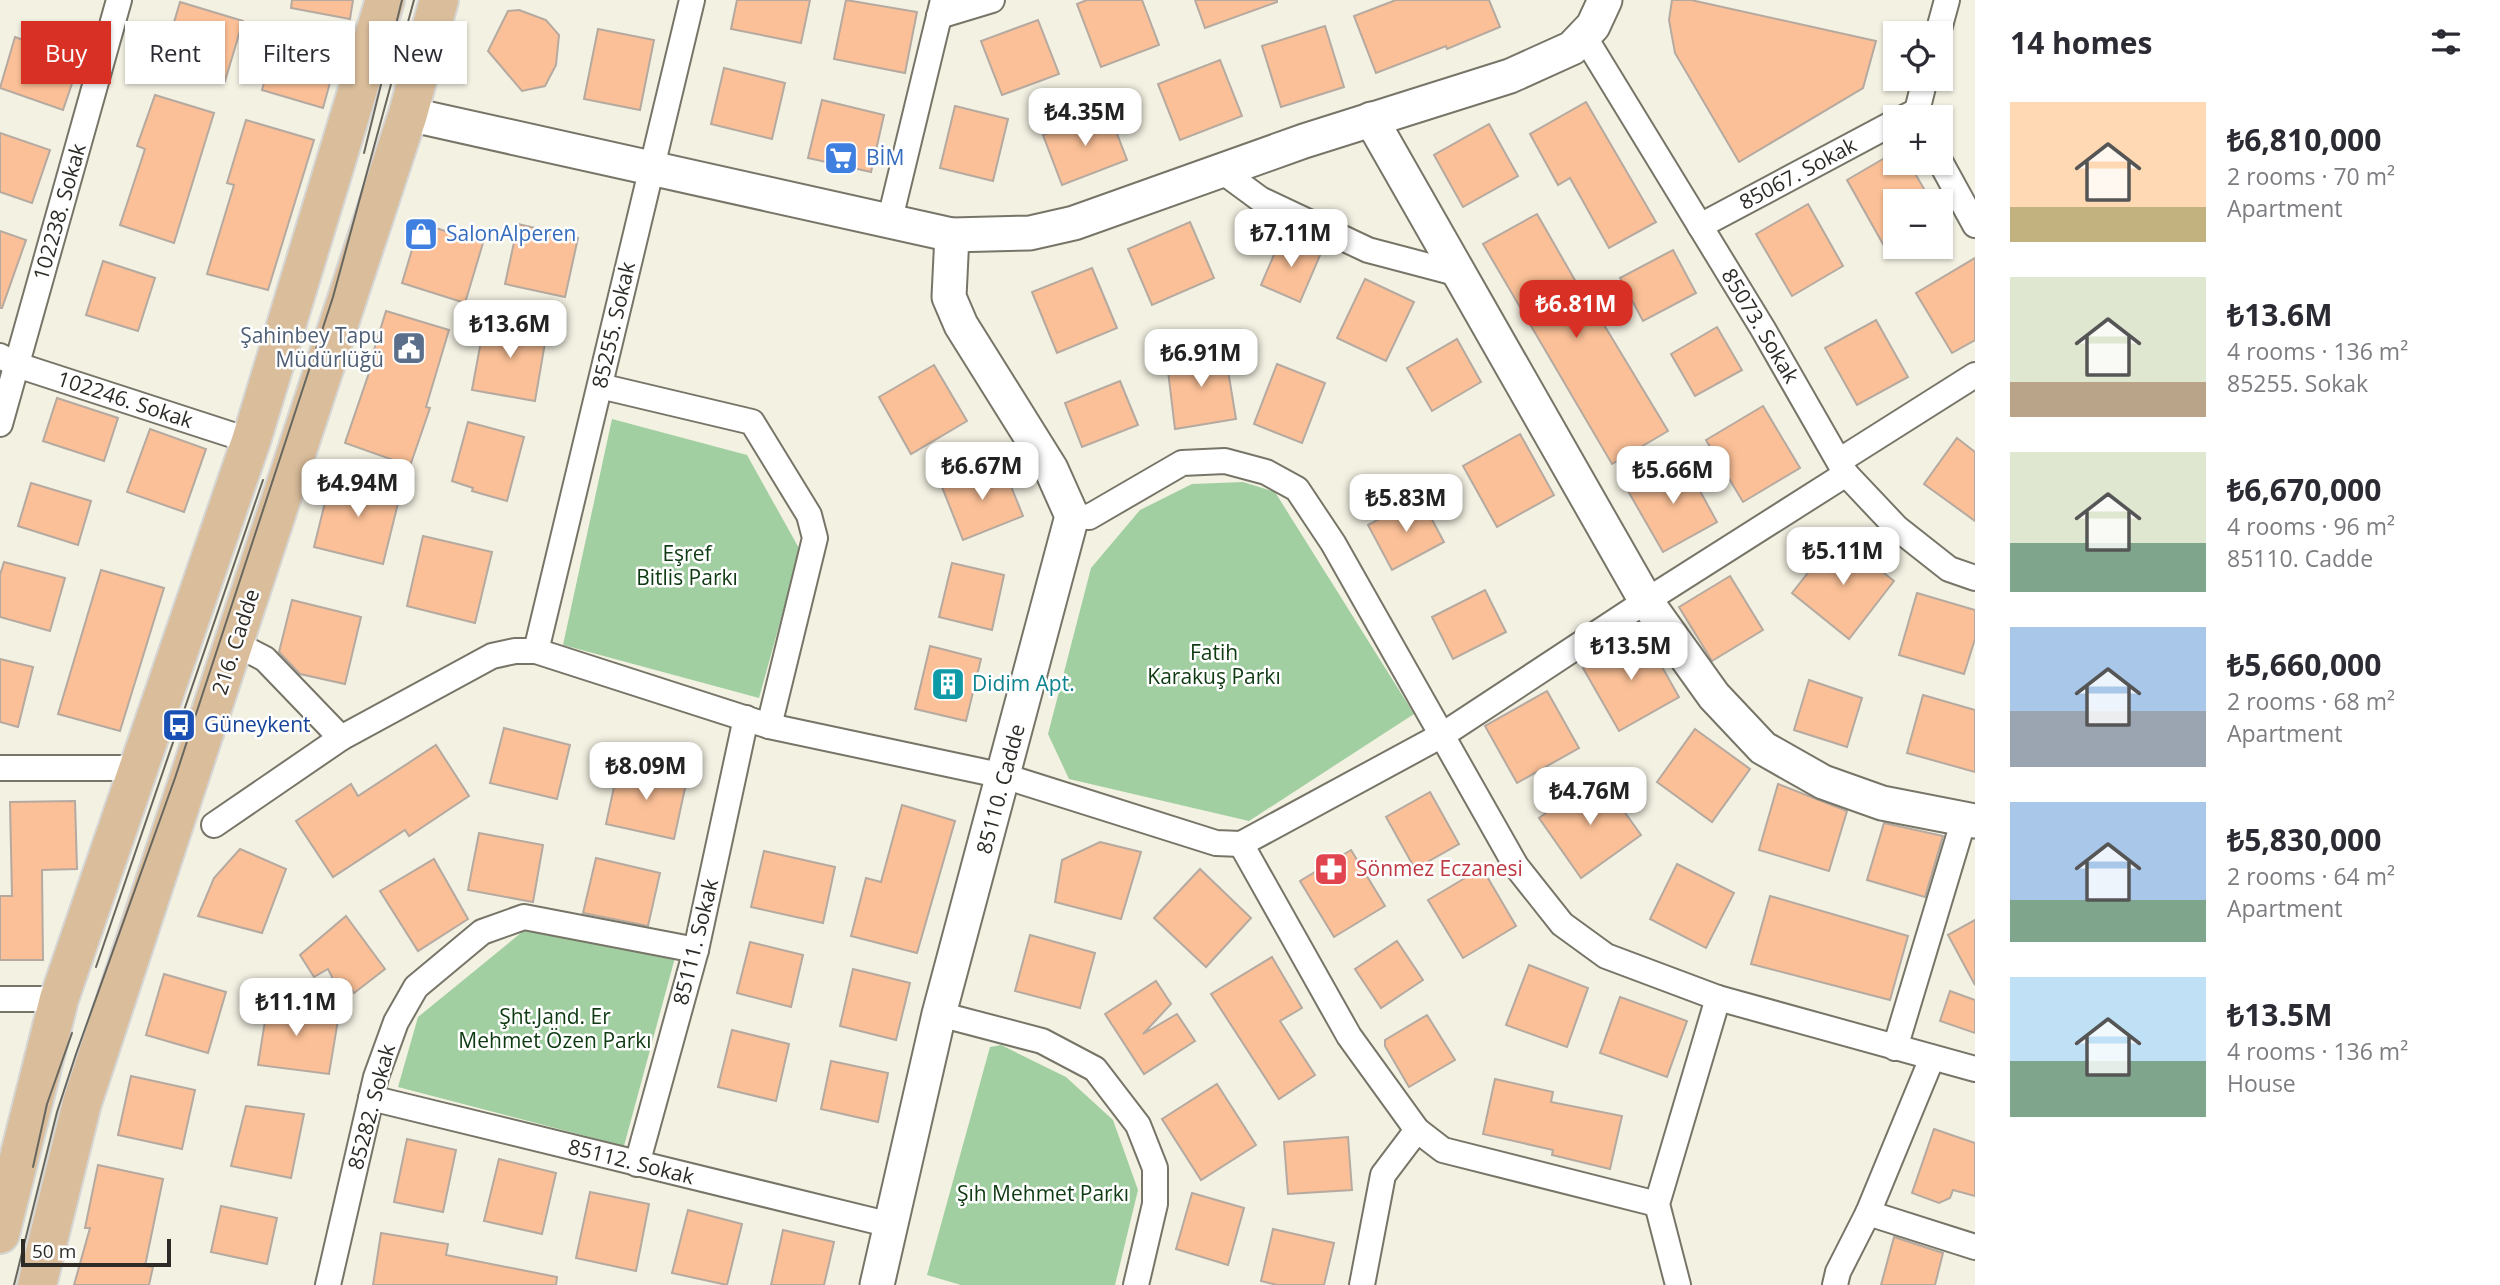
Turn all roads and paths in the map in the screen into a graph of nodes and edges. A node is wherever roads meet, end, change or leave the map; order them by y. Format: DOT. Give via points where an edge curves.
graph roads {
  1 [pos="119,0"];
  2 [pos="385,0"];
  3 [pos="439,0"];
  4 [pos="692,0"];
  5 [pos="992,0"];
  6 [pos="1605,0"];
  7 [pos="1947,0"];
  8 [pos="941,8"];
  9 [pos="1941,21"];
  10 [pos="1584,36"];
  11 [pos="408,114"];
  12 [pos="1371,120"];
  13 [pos="1883,131"];
  14 [pos="652,167"];
  15 [pos="1222,171"];
  16 [pos="1947,175"];
  17 [pos="890,219"];
  18 [pos="1700,226"];
  19 [pos="1975,226"];
  20 [pos="952,235"];
  21 [pos="1459,274"];
  22 [pos="8,360"];
  23 [pos="1975,375"];
  24 [pos="600,386"];
  25 [pos="0,424"];
  26 [pos="251,441"];
  27 [pos="1843,467"];
  28 [pos="1072,516"];
  29 [pos="1975,578"];
  30 [pos="1646,601"];
  31 [pos="236,644"];
  32 [pos="536,651"];
  33 [pos="758,722"];
  34 [pos="1444,734"];
  35 [pos="341,738"];
  36 [pos="0,768"];
  37 [pos="136,768"];
  38 [pos="1004,776"];
  39 [pos="1969,820"];
  40 [pos="214,825"];
  41 [pos="1241,844"];
  42 [pos="696,950"];
  43 [pos="1718,998"];
  44 [pos="0,999"];
  45 [pos="59,999"];
  46 [pos="939,1014"];
  47 [pos="1895,1048"];
  48 [pos="1932,1058"];
  49 [pos="1975,1069"];
  50 [pos="371,1098"];
  51 [pos="1417,1130"];
  52 [pos="637,1164"];
  53 [pos="1657,1204"];
  54 [pos="1868,1213"];
  55 [pos="891,1225"];
  56 [pos="0,1233"];
  57 [pos="1975,1247"];
  58 [pos="1837,1279"];
  59 [pos="37,1285"];
  60 [pos="328,1285"];
  61 [pos="877,1285"];
  62 [pos="1136,1285"];
  63 [pos="1362,1285"];
  64 [pos="1678,1285"];
  65 [pos="1813,1285"];
  1 -- 22 [label="street, 102238. Sokak"];
  2 -- 26 [label="main road"];
  3 -- 11 [label="main road, 216. Cadde"];
  4 -- 14 [label="street, 85255. Sokak"];
  5 -- 8 [label="street"];
  6 -- 10 [label="street"];
  7 -- 9 [label="street"];
  8 -- 17 [label="street"];
  10 -- 12 [label="street" via="1572,48 1510,76"];
  10 -- 18 [label="street, 85073. Sokak"];
  11 -- 14 [label="street"];
  11 -- 31 [label="main road, 216. Cadde"];
  12 -- 15 [label="street"];
  12 -- 21 [label="street"];
  13 -- 18 [label="street, 85067. Sokak"];
  14 -- 17 [label="street"];
  14 -- 24 [label="street, 85255. Sokak"];
  15 -- 20 [label="street" via="1074,223 1030,233"];
  15 -- 21 [label="street" via="1260,200 1368,250"];
  16 -- 19 [label="street"];
  17 -- 20 [label="street"];
  18 -- 27 [label="street, 85073. Sokak"];
  20 -- 28 [label="street" via="949,297 961,325 1051,469"];
  21 -- 30 [label="street"];
  22 -- 25 [label="street, 102238. Sokak"];
  22 -- 26 [label="street, 102246. Sokak"];
  23 -- 27 [label="street"];
  24 -- 32 [label="street, 85255. Sokak"];
  24 -- 33 [label="street, 85111. Sokak" via="752,422 809,514 815,538"];
  26 -- 37 [label="main road"];
  27 -- 29 [label="street, 85073. Sokak" via="1897,528 1949,569"];
  27 -- 30 [label="street"];
  28 -- 34 [label="street" via="1089,517 1182,463 1225,461 1266,472 1297,489"];
  28 -- 38 [label="street, 85110. Cadde"];
  30 -- 34 [label="street"];
  30 -- 39 [label="street" via="1714,696 1763,748 1823,782 1881,803"];
  31 -- 35 [label="street" via="265,659"];
  31 -- 59 [label="main road, 216. Cadde" via="82,1103"];
  32 -- 33 [label="street"];
  32 -- 35 [label="street" via="492,656"];
  33 -- 38 [label="street"];
  33 -- 42 [label="street, 85111. Sokak"];
  34 -- 41 [label="street"];
  34 -- 43 [label="street" via="1516,866 1562,924 1606,956"];
  35 -- 40 [label="street"];
  36 -- 37 [label="street"];
  37 -- 45 [label="main road"];
  38 -- 41 [label="street" via="1216,843"];
  38 -- 46 [label="street, 85110. Cadde"];
  39 -- 47 [label="street"];
  41 -- 51 [label="street" via="1349,1036"];
  42 -- 50 [label="street, 85282. Sokak" via="524,917 482,932 416,987 396,1022"];
  42 -- 52 [label="street, 85111. Sokak"];
  43 -- 47 [label="street"];
  43 -- 53 [label="street"];
  44 -- 45 [label="street"];
  45 -- 56 [label="main road"];
  46 -- 55 [label="street, 85110. Cadde"];
  46 -- 62 [label="street" via="1042,1041 1095,1069 1138,1125 1155,1168 1155,1192"];
  47 -- 48 [label="street"];
  48 -- 49 [label="street"];
  48 -- 54 [label="street"];
  50 -- 52 [label="street, 85112. Sokak"];
  50 -- 60 [label="street, 85282. Sokak"];
  51 -- 53 [label="street" via="1443,1150"];
  51 -- 63 [label="street" via="1383,1175"];
  52 -- 55 [label="street, 85112. Sokak"];
  53 -- 64 [label="street"];
  54 -- 57 [label="street"];
  54 -- 58 [label="street"];
  55 -- 61 [label="street, 85110. Cadde"];
  58 -- 65 [label="street"];
}
